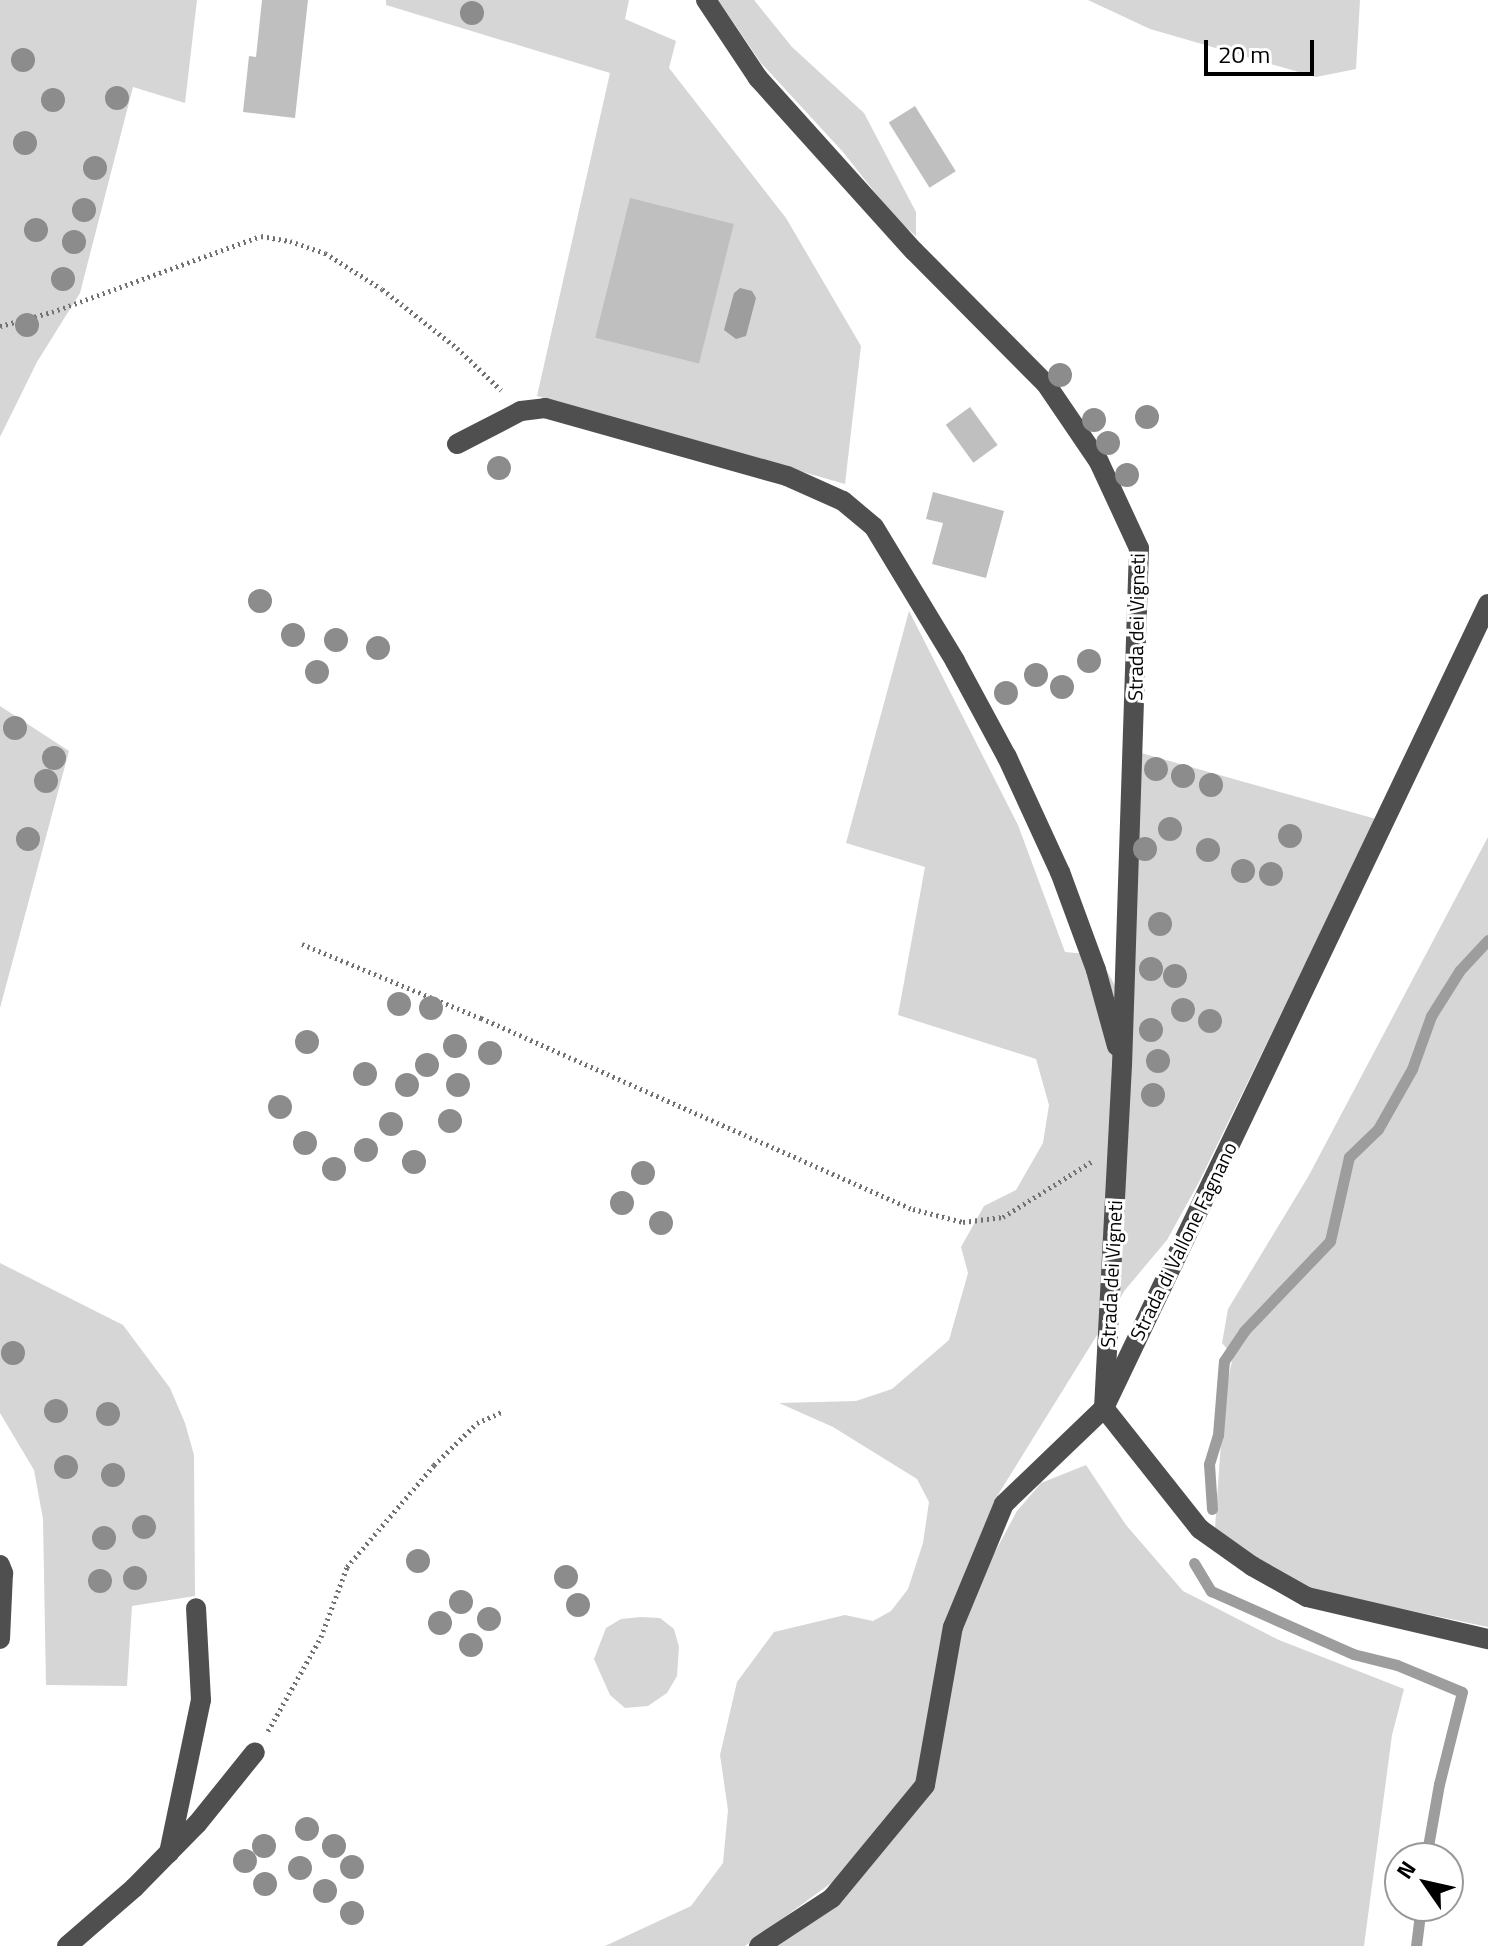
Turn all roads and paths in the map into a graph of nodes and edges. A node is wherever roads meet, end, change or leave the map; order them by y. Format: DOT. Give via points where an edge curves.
graph roads {
  1 [pos="706,0"];
  2 [pos="0,326"];
  3 [pos="521,411"];
  4 [pos="457,444"];
  5 [pos="1488,604"];
  6 [pos="302,944"];
  7 [pos="1122,1065"];
  8 [pos="1118,1144"];
  9 [pos="1104,1408"];
  10 [pos="502,1412"];
  11 [pos="0,1565"];
  12 [pos="196,1608"];
  13 [pos="0,1639"];
  14 [pos="1488,1639"];
  15 [pos="255,1752"];
  16 [pos="169,1853"];
  17 [pos="67,1946"];
  18 [pos="759,1946"];
  1 -- 7 [label="street, Strada dei Vigneti" via="758,78 914,251 1046,384 1099,462 1139,548"];
  2 -- 3 [label="path" via="261,236 325,253 382,289 457,348"];
  3 -- 4 [label="street"];
  3 -- 7 [label="street" via="545,408 787,476 843,501 874,527 1014,772 1091,956"];
  5 -- 9 [label="street, Strada di Vallone Fagnano"];
  6 -- 8 [label="path" via="913,1209 963,1222 1003,1217"];
  7 -- 8 [label="street, Strada dei Vigneti"];
  8 -- 9 [label="street, Strada dei Vigneti"];
  9 -- 14 [label="street" via="1200,1529 1252,1566 1307,1597"];
  9 -- 18 [label="street, Strada di Vallone Fagnano" via="1004,1504 953,1627 925,1785 832,1898"];
  10 -- 15 [label="path" via="477,1423 434,1465 347,1567 321,1637"];
  11 -- 13 [label="street"];
  12 -- 16 [label="street" via="201,1700"];
  15 -- 16 [label="street"];
  16 -- 17 [label="street"];
}
